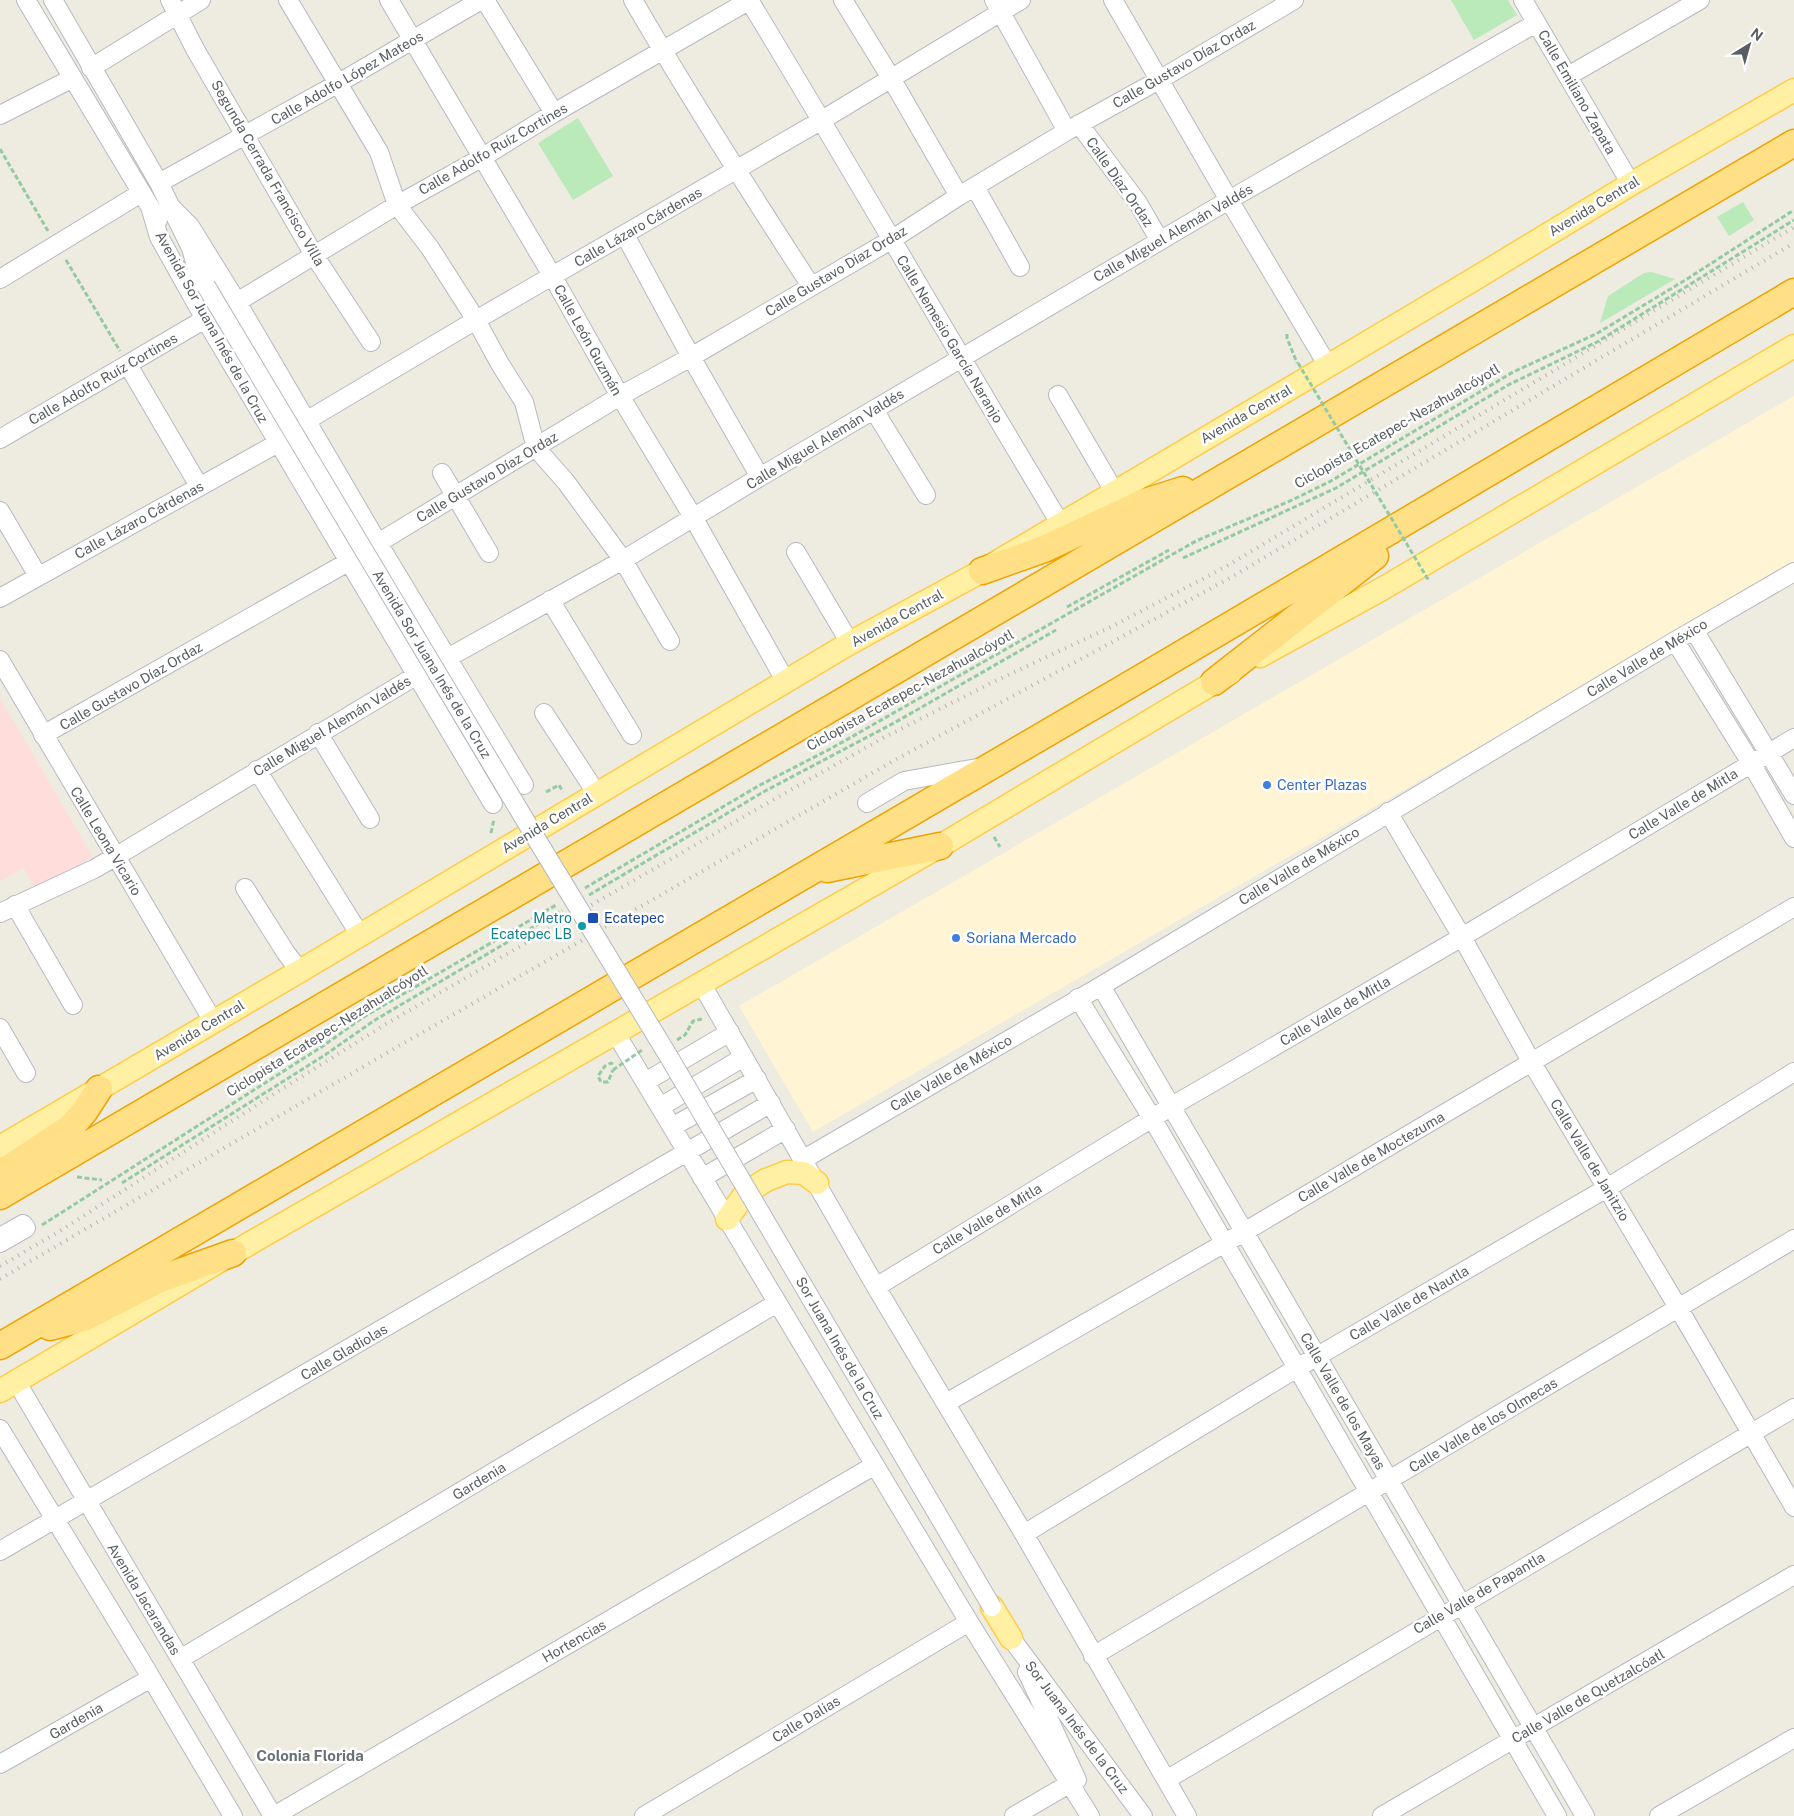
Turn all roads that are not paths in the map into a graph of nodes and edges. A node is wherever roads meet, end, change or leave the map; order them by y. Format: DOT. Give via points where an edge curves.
graph roads {
  1 [pos="26,0"];
  2 [pos="53,0"];
  3 [pos="201,0"];
  4 [pos="288,0"];
  5 [pos="389,0"];
  6 [pos="481,0"];
  7 [pos="486,0"];
  8 [pos="633,0"];
  9 [pos="749,0"];
  10 [pos="844,0"];
  11 [pos="1022,0"];
  12 [pos="1114,0"];
  13 [pos="1294,0"];
  14 [pos="1523,0"];
  15 [pos="1700,0"];
  16 [pos="174,6"];
  17 [pos="997,6"];
  18 [pos="1536,23"];
  19 [pos="414,40"];
  20 [pos="662,51"];
  21 [pos="92,68"];
  22 [pos="1568,76"];
  23 [pos="73,78"];
  24 [pos="891,78"];
  25 [pos="1159,80"];
  26 [pos="337,84"];
  27 [pos="1794,90"];
  28 [pos="554,113"];
  29 [pos="0,115"];
  30 [pos="822,120"];
  31 [pos="1073,128"];
  32 [pos="246,135"];
  33 [pos="1794,144"];
  34 [pos="482,157"];
  35 [pos="736,170"];
  36 [pos="159,183"];
  37 [pos="1631,184"];
  38 [pos="967,191"];
  39 [pos="141,193"];
  40 [pos="1229,200"];
  41 [pos="397,204"];
  42 [pos="171,207"];
  43 [pos="152,210"];
  44 [pos="625,235"];
  45 [pos="891,240"];
  46 [pos="1160,240"];
  47 [pos="314,255"];
  48 [pos="1020,267"];
  49 [pos="197,269"];
  50 [pos="553,277"];
  51 [pos="0,279"];
  52 [pos="811,286"];
  53 [pos="1794,292"];
  54 [pos="237,302"];
  55 [pos="205,319"];
  56 [pos="476,320"];
  57 [pos="371,342"];
  58 [pos="1794,346"];
  59 [pos="691,357"];
  60 [pos="961,358"];
  61 [pos="128,365"];
  62 [pos="1328,366"];
  63 [pos="1058,395"];
  64 [pos="620,396"];
  65 [pos="874,410"];
  66 [pos="306,421"];
  67 [pos="0,439"];
  68 [pos="278,443"];
  69 [pos="536,448"];
  70 [pos="442,473"];
  71 [pos="760,477"];
  72 [pos="1225,478"];
  73 [pos="199,486"];
  74 [pos="1114,491"];
  75 [pos="1457,491"];
  76 [pos="926,495"];
  77 [pos="456,496"];
  78 [pos="0,511"];
  79 [pos="693,517"];
  80 [pos="1060,523"];
  81 [pos="378,543"];
  82 [pos="796,552"];
  83 [pos="489,553"];
  84 [pos="623,560"];
  85 [pos="348,562"];
  86 [pos="982,570"];
  87 [pos="1794,572"];
  88 [pos="38,576"];
  89 [pos="0,598"];
  90 [pos="550,600"];
  91 [pos="1694,630"];
  92 [pos="1675,640"];
  93 [pos="670,641"];
  94 [pos="850,643"];
  95 [pos="449,657"];
  96 [pos="0,660"];
  97 [pos="417,675"];
  98 [pos="786,682"];
  99 [pos="1214,682"];
  100 [pos="544,712"];
  101 [pos="318,733"];
  102 [pos="632,735"];
  103 [pos="43,736"];
  104 [pos="1794,738"];
  105 [pos="1769,752"];
  106 [pos="1751,763"];
  107 [pos="991,765"];
  108 [pos="257,770"];
  109 [pos="524,785"];
  110 [pos="597,794"];
  111 [pos="1794,795"];
  112 [pos="867,803"];
  113 [pos="497,810"];
  114 [pos="1388,812"];
  115 [pos="370,819"];
  116 [pos="1794,838"];
  117 [pos="940,846"];
  118 [pos="115,857"];
  119 [pos="804,874"];
  120 [pos="246,888"];
  121 [pos="1794,907"];
  122 [pos="8,909"];
  123 [pos="360,935"];
  124 [pos="1462,937"];
  125 [pos="300,971"];
  126 [pos="702,983"];
  127 [pos="1100,986"];
  128 [pos="1078,998"];
  129 [pos="73,1005"];
  130 [pos="213,1021"];
  131 [pos="0,1028"];
  132 [pos="615,1032"];
  133 [pos="730,1032"];
  134 [pos="669,1057"];
  135 [pos="744,1057"];
  136 [pos="1532,1063"];
  137 [pos="1794,1072"];
  138 [pos="26,1073"];
  139 [pos="757,1078"];
  140 [pos="645,1082"];
  141 [pos="99,1089"];
  142 [pos="771,1103"];
  143 [pos="1172,1106"];
  144 [pos="660,1107"];
  145 [pos="1152,1118"];
  146 [pos="672,1128"];
  147 [pos="786,1129"];
  148 [pos="0,1147"];
  149 [pos="687,1153"];
  150 [pos="804,1159"];
  151 [pos="0,1174"];
  152 [pos="702,1178"];
  153 [pos="817,1183"];
  154 [pos="1606,1188"];
  155 [pos="0,1196"];
  156 [pos="727,1219"];
  157 [pos="1244,1232"];
  158 [pos="0,1237"];
  159 [pos="1794,1239"];
  160 [pos="0,1243"];
  161 [pos="1224,1244"];
  162 [pos="234,1253"];
  163 [pos="876,1287"];
  164 [pos="778,1303"];
  165 [pos="1679,1309"];
  166 [pos="10,1340"];
  167 [pos="1317,1356"];
  168 [pos="1297,1368"];
  169 [pos="8,1386"];
  170 [pos="946,1403"];
  171 [pos="1794,1408"];
  172 [pos="0,1429"];
  173 [pos="1750,1434"];
  174 [pos="875,1465"];
  175 [pos="1389,1480"];
  176 [pos="1369,1492"];
  177 [pos="86,1501"];
  178 [pos="1794,1507"];
  179 [pos="55,1520"];
  180 [pos="1024,1534"];
  181 [pos="0,1551"];
  182 [pos="1794,1575"];
  183 [pos="1461,1604"];
  184 [pos="992,1607"];
  185 [pos="1441,1616"];
  186 [pos="969,1622"];
  187 [pos="1011,1638"];
  188 [pos="1093,1656"];
  189 [pos="180,1660"];
  190 [pos="151,1678"];
  191 [pos="1533,1728"];
  192 [pos="1794,1738"];
  193 [pos="1513,1740"];
  194 [pos="0,1764"];
  195 [pos="1166,1780"];
  196 [pos="1069,1784"];
  197 [pos="232,1816"];
  198 [pos="273,1816"];
  199 [pos="644,1816"];
  200 [pos="1014,1816"];
  201 [pos="1090,1816"];
  202 [pos="1095,1816"];
  203 [pos="1142,1816"];
  204 [pos="1187,1816"];
  205 [pos="1382,1816"];
  206 [pos="1557,1816"];
  207 [pos="1585,1816"];
  208 [pos="1659,1816"];
  1 -- 23 [label="street, Avenida Sor Juana Inés de la Cruz"];
  2 -- 21 [label="street, Avenida Sor Juana Inés de la Cruz"];
  3 -- 16 [label="street"];
  4 -- 26 [label="street"];
  5 -- 19 [label="street, Calle León Guzmán"];
  6 -- 19 [label="street, Calle Adolfo López Mateos"];
  7 -- 28 [label="street"];
  8 -- 20 [label="street"];
  9 -- 20 [label="street, Calle Adolfo Ruíz Cortines"];
  9 -- 30 [label="street, Calle Nemesio García Naranjo"];
  10 -- 24 [label="street"];
  11 -- 17 [label="street, Calle Lázaro Cárdenas"];
  12 -- 25 [label="street"];
  13 -- 25 [label="street, Calle Gustavo Díaz Ordaz"];
  14 -- 18 [label="street, Calle Emiliano Zapata"];
  15 -- 22 [label="street"];
  16 -- 21 [label="street"];
  16 -- 32 [label="street, Segunda Cerrada Francisco Villa"];
  17 -- 24 [label="street, Calle Lázaro Cárdenas"];
  17 -- 31 [label="street"];
  18 -- 22 [label="street, Calle Emiliano Zapata"];
  18 -- 40 [label="street, Calle Miguel Alemán Valdés"];
  19 -- 26 [label="street, Calle Adolfo López Mateos"];
  19 -- 34 [label="street, Calle León Guzmán"];
  20 -- 28 [label="street, Calle Adolfo Ruíz Cortines"];
  20 -- 35 [label="street"];
  21 -- 36 [label="street, Avenida Sor Juana Inés de la Cruz"];
  22 -- 37 [label="street, Calle Emiliano Zapata"];
  23 -- 29 [label="street"];
  23 -- 39 [label="street, Avenida Sor Juana Inés de la Cruz"];
  24 -- 30 [label="street, Calle Lázaro Cárdenas"];
  24 -- 38 [label="street"];
  25 -- 31 [label="street, Calle Gustavo Díaz Ordaz"];
  25 -- 40 [label="street"];
  26 -- 32 [label="street, Calle Adolfo López Mateos"];
  26 -- 41 [label="street" via="379,152"];
  27 -- 37 [label="main road, Avenida Central"];
  28 -- 34 [label="street, Calle Adolfo Ruíz Cortines"];
  30 -- 35 [label="street, Calle Lázaro Cárdenas"];
  30 -- 45 [label="street, Calle Nemesio García Naranjo"];
  31 -- 38 [label="street, Calle Gustavo Díaz Ordaz"];
  31 -- 46 [label="street, Calle Díaz Ordaz" via="1138,203"];
  32 -- 36 [label="street, Calle Adolfo López Mateos"];
  32 -- 47 [label="street, Segunda Cerrada Francisco Villa"];
  33 -- 72 [label="highway"];
  34 -- 41 [label="street, Calle Adolfo Ruíz Cortines"];
  34 -- 50 [label="street, Calle León Guzmán"];
  35 -- 44 [label="street, Calle Lázaro Cárdenas"];
  35 -- 52 [label="street"];
  36 -- 42 [label="street, Avenida Sor Juana Inés de la Cruz"];
  37 -- 62 [label="main road, Avenida Central"];
  38 -- 45 [label="street, Calle Gustavo Díaz Ordaz"];
  38 -- 48 [label="street"];
  39 -- 43 [label="street, Avenida Sor Juana Inés de la Cruz"];
  39 -- 51 [label="street"];
  40 -- 46 [label="street, Calle Miguel Alemán Valdés"];
  40 -- 62 [label="street"];
  41 -- 47 [label="street, Calle Adolfo Ruíz Cortines"];
  41 -- 56 [label="street" via="430,248"];
  42 -- 49 [label="street, Avenida Sor Juana Inés de la Cruz" via="191,248"];
  42 -- 54 [label="street, Avenida Sor Juana Inés de la Cruz" via="190,226"];
  43 -- 49 [label="street, Avenida Sor Juana Inés de la Cruz" via="178,251"];
  43 -- 55 [label="street, Avenida Sor Juana Inés de la Cruz" via="159,237"];
  44 -- 50 [label="street, Calle Lázaro Cárdenas"];
  44 -- 59 [label="street"];
  45 -- 52 [label="street, Calle Gustavo Díaz Ordaz"];
  45 -- 60 [label="street, Calle Nemesio García Naranjo"];
  46 -- 60 [label="street, Calle Miguel Alemán Valdés"];
  47 -- 54 [label="street, Calle Adolfo Ruíz Cortines"];
  47 -- 57 [label="street, Segunda Cerrada Francisco Villa"];
  49 -- 134 [label="street, Avenida Sor Juana Inés de la Cruz, bridge"];
  50 -- 56 [label="street, Calle Lázaro Cárdenas"];
  50 -- 64 [label="street, Calle León Guzmán"];
  52 -- 59 [label="street, Calle Gustavo Díaz Ordaz"];
  53 -- 75 [label="highway"];
  54 -- 66 [label="street, Avenida Sor Juana Inés de la Cruz"];
  55 -- 61 [label="street, Calle Adolfo Ruíz Cortines"];
  55 -- 68 [label="street, Avenida Sor Juana Inés de la Cruz"];
  56 -- 66 [label="street, Calle Lázaro Cárdenas"];
  56 -- 69 [label="street" via="524,402"];
  58 -- 99 [label="main road" via="1382,589"];
  59 -- 64 [label="street, Calle Gustavo Díaz Ordaz"];
  59 -- 71 [label="street"];
  60 -- 65 [label="street, Calle Miguel Alemán Valdés"];
  60 -- 80 [label="street, Calle Nemesio García Naranjo"];
  61 -- 67 [label="street, Calle Adolfo Ruíz Cortines"];
  61 -- 73 [label="street"];
  62 -- 74 [label="main road, Avenida Central"];
  63 -- 74 [label="street"];
  64 -- 69 [label="street, Calle Gustavo Díaz Ordaz"];
  64 -- 79 [label="street, Calle León Guzmán"];
  65 -- 71 [label="street, Calle Miguel Alemán Valdés"];
  65 -- 76 [label="street"];
  66 -- 81 [label="street, Avenida Sor Juana Inés de la Cruz"];
  68 -- 73 [label="street, Calle Lázaro Cárdenas"];
  68 -- 85 [label="street, Avenida Sor Juana Inés de la Cruz"];
  69 -- 77 [label="street, Calle Gustavo Díaz Ordaz"];
  69 -- 84 [label="street" via="566,482"];
  70 -- 77 [label="street"];
  71 -- 79 [label="street, Calle Miguel Alemán Valdés"];
  72 -- 86 [label="highway" via="1142,503 1044,549"];
  72 -- 155 [label="highway"];
  73 -- 88 [label="street, Calle Lázaro Cárdenas"];
  74 -- 80 [label="main road, Avenida Central"];
  75 -- 99 [label="highway"];
  75 -- 107 [label="highway"];
  77 -- 81 [label="street, Calle Gustavo Díaz Ordaz"];
  77 -- 83 [label="street"];
  78 -- 88 [label="street"];
  79 -- 84 [label="street, Calle Miguel Alemán Valdés"];
  79 -- 98 [label="street, Calle León Guzmán"];
  80 -- 86 [label="main road, Avenida Central"];
  81 -- 95 [label="street, Avenida Sor Juana Inés de la Cruz"];
  82 -- 94 [label="street"];
  84 -- 90 [label="street, Calle Miguel Alemán Valdés"];
  84 -- 93 [label="street"];
  85 -- 97 [label="street, Avenida Sor Juana Inés de la Cruz"];
  85 -- 103 [label="street, Calle Gustavo Díaz Ordaz"];
  86 -- 94 [label="main road, Avenida Central"];
  87 -- 91 [label="street, Calle Valle de México"];
  88 -- 89 [label="street, Calle Lázaro Cárdenas"];
  90 -- 95 [label="street, Calle Miguel Alemán Valdés"];
  90 -- 102 [label="street"];
  91 -- 92 [label="street, Calle Valle de México"];
  91 -- 105 [label="street"];
  92 -- 106 [label="street"];
  92 -- 114 [label="street, Calle Valle de México"];
  94 -- 98 [label="main road, Avenida Central"];
  95 -- 97 [label="street, Calle Miguel Alemán Valdés"];
  95 -- 109 [label="street, Avenida Sor Juana Inés de la Cruz"];
  96 -- 103 [label="street, Calle Leona Vicario"];
  97 -- 101 [label="street, Calle Miguel Alemán Valdés"];
  97 -- 113 [label="street, Avenida Sor Juana Inés de la Cruz"];
  98 -- 110 [label="main road, Avenida Central"];
  99 -- 117 [label="main road"];
  100 -- 110 [label="street"];
  101 -- 108 [label="street, Calle Miguel Alemán Valdés"];
  101 -- 115 [label="street"];
  103 -- 118 [label="street, Calle Leona Vicario"];
  104 -- 105 [label="street, Calle Valle de Mitla"];
  105 -- 106 [label="street, Calle Valle de Mitla"];
  105 -- 111 [label="street"];
  106 -- 116 [label="street"];
  106 -- 124 [label="street, Calle Valle de Mitla"];
  107 -- 112 [label="street" via="904,781"];
  107 -- 119 [label="highway"];
  108 -- 118 [label="street, Calle Miguel Alemán Valdés"];
  108 -- 123 [label="street"];
  110 -- 123 [label="main road, Avenida Central"];
  114 -- 124 [label="street, Calle Valle de Janitzio"];
  114 -- 127 [label="street, Calle Valle de México"];
  117 -- 119 [label="highway"];
  117 -- 126 [label="main road"];
  118 -- 122 [label="street, Calle Miguel Alemán Valdés"];
  118 -- 130 [label="street, Calle Leona Vicario"];
  119 -- 166 [label="highway"];
  120 -- 125 [label="street"];
  121 -- 136 [label="street, Calle Valle de Moctezuma"];
  122 -- 129 [label="street"];
  123 -- 125 [label="main road, Avenida Central"];
  124 -- 136 [label="street, Calle Valle de Janitzio"];
  124 -- 143 [label="street, Calle Valle de Mitla"];
  125 -- 130 [label="main road, Avenida Central"];
  126 -- 132 [label="main road"];
  126 -- 133 [label="street"];
  127 -- 128 [label="street, Calle Valle de México"];
  127 -- 143 [label="street, Calle Valle de los Mayas"];
  128 -- 145 [label="street, Calle Valle de los Mayas"];
  128 -- 150 [label="street, Calle Valle de México"];
  130 -- 141 [label="main road, Avenida Central"];
  131 -- 138 [label="street"];
  132 -- 140 [label="street"];
  132 -- 162 [label="main road"];
  133 -- 135 [label="street"];
  133 -- 140 [label="street"];
  134 -- 184 [label="street, Sor Juana Inés de la Cruz, bridge"];
  135 -- 139 [label="street"];
  135 -- 144 [label="street"];
  136 -- 154 [label="street, Calle Valle de Janitzio"];
  136 -- 157 [label="street, Calle Valle de Moctezuma"];
  137 -- 154 [label="street, Calle Valle de Nautla"];
  139 -- 142 [label="street"];
  139 -- 146 [label="street"];
  140 -- 144 [label="street"];
  141 -- 148 [label="main road, Avenida Central"];
  141 -- 151 [label="highway" via="71,1127"];
  142 -- 147 [label="street"];
  142 -- 149 [label="street, Calle Gladiolas"];
  143 -- 145 [label="street, Calle Valle de Mitla"];
  143 -- 157 [label="street, Calle Valle de los Mayas"];
  144 -- 146 [label="street"];
  145 -- 161 [label="street, Calle Valle de los Mayas"];
  145 -- 163 [label="street, Calle Valle de Mitla"];
  146 -- 149 [label="street"];
  147 -- 150 [label="street"];
  147 -- 152 [label="street"];
  149 -- 152 [label="street"];
  149 -- 177 [label="street, Calle Gladiolas"];
  150 -- 153 [label="street"];
  152 -- 156 [label="street"];
  153 -- 156 [label="main road" via="804,1173 787,1172 766,1180 745,1194"];
  153 -- 163 [label="street"];
  154 -- 165 [label="street, Calle Valle de Janitzio"];
  154 -- 167 [label="street, Calle Valle de Nautla"];
  156 -- 164 [label="street"];
  157 -- 161 [label="street, Calle Valle de Moctezuma"];
  157 -- 167 [label="street, Calle Valle de los Mayas"];
  158 -- 160 [label="street" via="23,1224 26,1228"];
  159 -- 165 [label="street, Calle Valle de los Olmecas"];
  161 -- 168 [label="street, Calle Valle de los Mayas"];
  161 -- 170 [label="street, Calle Valle de Moctezuma"];
  162 -- 166 [label="highway" via="160,1279 84,1318"];
  162 -- 169 [label="main road"];
  163 -- 170 [label="street"];
  164 -- 174 [label="street"];
  164 -- 189 [label="street, Gardenia"];
  165 -- 173 [label="street, Calle Valle de Janitzio"];
  165 -- 175 [label="street, Calle Valle de los Olmecas"];
  167 -- 168 [label="street, Calle Valle de Nautla"];
  167 -- 175 [label="street, Calle Valle de los Mayas"];
  168 -- 176 [label="street, Calle Valle de los Mayas"];
  168 -- 180 [label="street, Calle Valle de Nautla"];
  169 -- 177 [label="street, Avenida Jacarandas"];
  170 -- 180 [label="street"];
  171 -- 173 [label="street, Calle Valle de Papantla"];
  172 -- 179 [label="street"];
  173 -- 178 [label="street, Calle Valle de Janitzio"];
  173 -- 183 [label="street, Calle Valle de Papantla"];
  174 -- 186 [label="street"];
  174 -- 198 [label="street, Hortencias"];
  175 -- 176 [label="street, Calle Valle de los Olmecas"];
  175 -- 183 [label="street, Calle Valle de los Mayas"];
  176 -- 185 [label="street, Calle Valle de los Mayas"];
  176 -- 188 [label="street, Calle Valle de los Olmecas"];
  177 -- 179 [label="street, Calle Gladiolas"];
  177 -- 189 [label="street, Avenida Jacarandas"];
  179 -- 181 [label="street, Calle Gladiolas"];
  179 -- 190 [label="street"];
  180 -- 188 [label="street"];
  182 -- 191 [label="street, Calle Valle de Quetzalcóatl"];
  183 -- 185 [label="street, Calle Valle de Papantla"];
  183 -- 191 [label="street, Calle Valle de los Mayas"];
  184 -- 187 [label="main road, Sor Juana Inés de la Cruz"];
  185 -- 193 [label="street, Calle Valle de los Mayas"];
  185 -- 195 [label="street, Calle Valle de Papantla"];
  186 -- 196 [label="street"];
  186 -- 199 [label="street, Calle Dalias"];
  187 -- 202 [label="street, Sor Juana Inés de la Cruz"];
  187 -- 203 [label="street, Sor Juana Inés de la Cruz"];
  188 -- 195 [label="street"];
  189 -- 198 [label="street, Avenida Jacarandas"];
  190 -- 194 [label="street, Gardenia"];
  190 -- 197 [label="street"];
  191 -- 193 [label="street, Calle Valle de Quetzalcóatl"];
  191 -- 207 [label="street, Calle Valle de los Mayas"];
  192 -- 208 [label="street"];
  193 -- 205 [label="street, Calle Valle de Quetzalcóatl"];
  193 -- 206 [label="street, Calle Valle de los Mayas"];
  195 -- 204 [label="street"];
  196 -- 200 [label="street"];
  196 -- 201 [label="street"];
}
